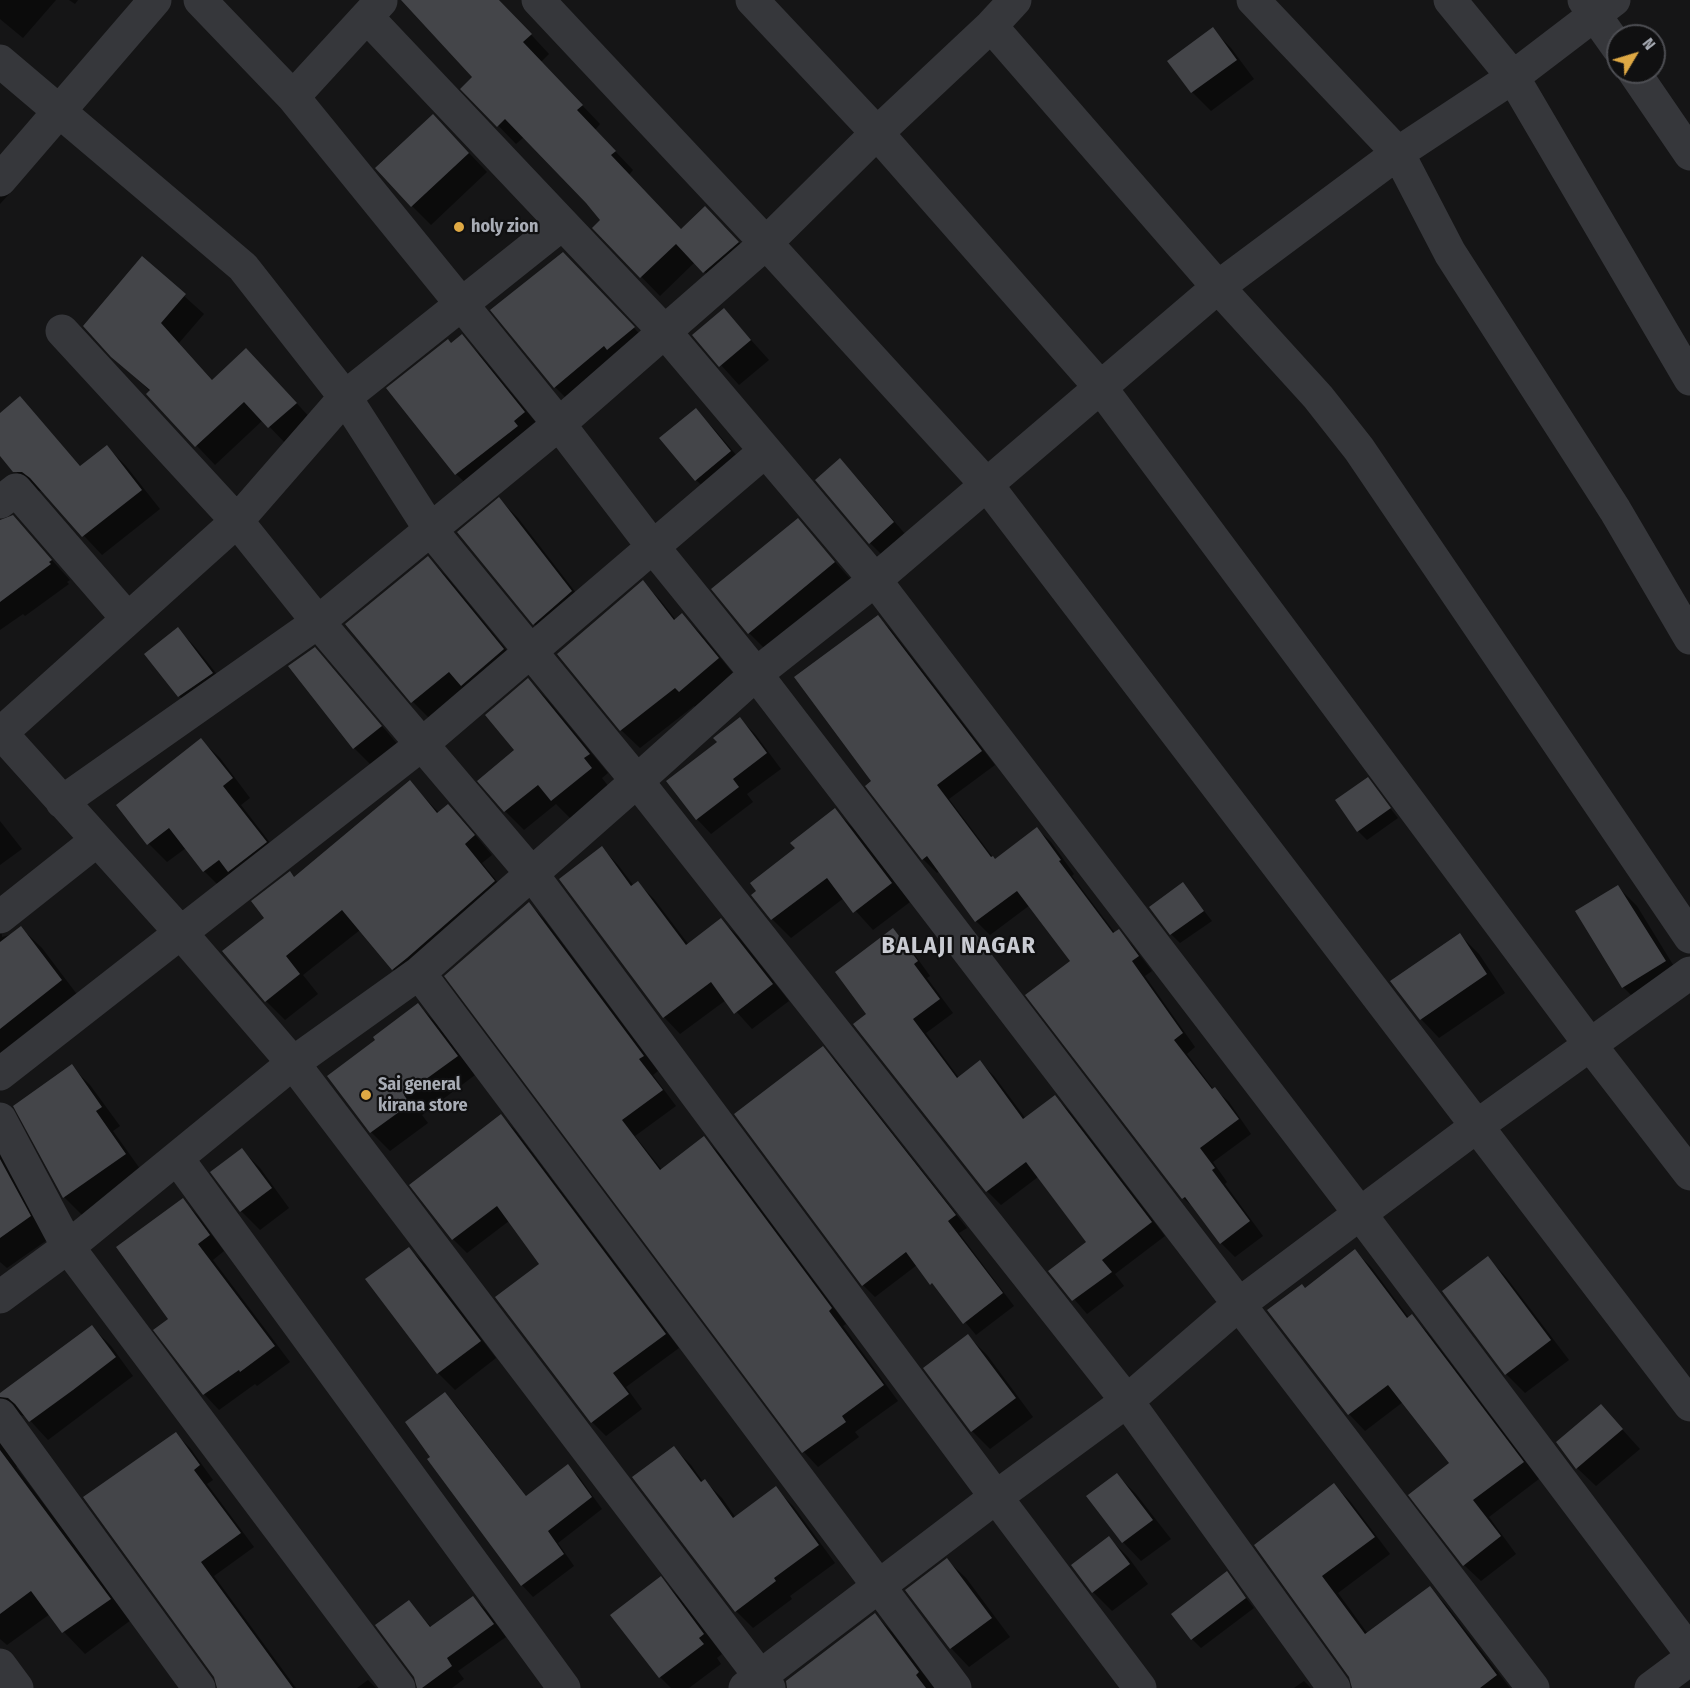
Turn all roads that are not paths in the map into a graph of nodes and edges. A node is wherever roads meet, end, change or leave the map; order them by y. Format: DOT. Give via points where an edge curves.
graph roads {
  1 [pos="155,0"];
  2 [pos="200,0"];
  3 [pos="538,0"];
  4 [pos="752,0"];
  5 [pos="1254,0"];
  6 [pos="1450,0"];
  7 [pos="1597,5"];
  8 [pos="375,8"];
  9 [pos="1005,8"];
  10 [pos="1606,24"];
  11 [pos="0,61"];
  12 [pos="1513,77"];
  13 [pos="1642,84"];
  14 [pos="293,97"];
  15 [pos="60,111"];
  16 [pos="877,133"];
  17 [pos="1398,153"];
  18 [pos="1690,154"];
  19 [pos="0,180"];
  20 [pos="562,224"];
  21 [pos="766,243"];
  22 [pos="1218,287"];
  23 [pos="462,305"];
  24 [pos="62,331"];
  25 [pos="665,332"];
  26 [pos="1690,379"];
  27 [pos="1101,388"];
  28 [pos="345,397"];
  29 [pos="559,424"];
  30 [pos="764,452"];
  31 [pos="987,485"];
  32 [pos="0,502"];
  33 [pos="237,521"];
  34 [pos="430,529"];
  35 [pos="653,547"];
  36 [pos="875,580"];
  37 [pos="127,618"];
  38 [pos="318,622"];
  39 [pos="1690,638"];
  40 [pos="529,652"];
  41 [pos="756,674"];
  42 [pos="1,734"];
  43 [pos="421,745"];
  44 [pos="638,782"];
  45 [pos="62,802"];
  46 [pos="96,841"];
  47 [pos="532,874"];
  48 [pos="0,917"];
  49 [pos="181,933"];
  50 [pos="1690,937"];
  51 [pos="419,973"];
  52 [pos="1690,973"];
  53 [pos="1591,1046"];
  54 [pos="293,1063"];
  55 [pos="0,1074"];
  56 [pos="0,1119"];
  57 [pos="1477,1126"];
  58 [pos="177,1158"];
  59 [pos="1690,1174"];
  60 [pos="1361,1215"];
  61 [pos="68,1247"];
  62 [pos="0,1297"];
  63 [pos="1238,1305"];
  64 [pos="1127,1401"];
  65 [pos="1690,1405"];
  66 [pos="0,1415"];
  67 [pos="996,1497"];
  68 [pos="879,1585"];
  69 [pos="1690,1652"];
  70 [pos="1690,1659"];
  71 [pos="0,1665"];
  72 [pos="758,1684"];
  73 [pos="17,1688"];
  74 [pos="199,1688"];
  75 [pos="399,1688"];
  76 [pos="564,1688"];
  77 [pos="955,1688"];
  78 [pos="1140,1688"];
  79 [pos="1334,1688"];
  80 [pos="1533,1688"];
  81 [pos="1651,1688"];
  1 -- 15 [label="street"];
  2 -- 14 [label="street"];
  3 -- 21 [label="street"];
  4 -- 16 [label="street"];
  5 -- 17 [label="street"];
  6 -- 12 [label="street"];
  7 -- 10 [label="street"];
  7 -- 12 [label="street"];
  8 -- 14 [label="street"];
  8 -- 20 [label="street"];
  9 -- 16 [label="street"];
  9 -- 22 [label="street"];
  11 -- 15 [label="street"];
  12 -- 17 [label="street"];
  12 -- 26 [label="street"];
  13 -- 18 [label="street"];
  14 -- 23 [label="street"];
  15 -- 19 [label="street"];
  15 -- 28 [label="street" via="243,267"];
  16 -- 21 [label="street"];
  16 -- 27 [label="street"];
  17 -- 22 [label="street"];
  17 -- 39 [label="street" via="1450,253 1615,510"];
  20 -- 23 [label="street"];
  20 -- 25 [label="street"];
  21 -- 25 [label="street"];
  21 -- 31 [label="street"];
  22 -- 27 [label="street"];
  22 -- 50 [label="street" via="1318,397 1359,449"];
  23 -- 28 [label="street"];
  23 -- 29 [label="street"];
  24 -- 33 [label="street"];
  25 -- 29 [label="street"];
  25 -- 30 [label="street"];
  27 -- 31 [label="street"];
  27 -- 53 [label="street"];
  28 -- 33 [label="street"];
  28 -- 34 [label="street"];
  29 -- 34 [label="street"];
  29 -- 35 [label="street"];
  30 -- 35 [label="street"];
  30 -- 36 [label="street"];
  31 -- 36 [label="street"];
  31 -- 57 [label="street"];
  32 -- 37 [label="street" via="16,490"];
  33 -- 37 [label="street"];
  33 -- 38 [label="street"];
  34 -- 38 [label="street"];
  34 -- 40 [label="street"];
  35 -- 40 [label="street"];
  35 -- 41 [label="street"];
  36 -- 41 [label="street"];
  36 -- 60 [label="street"];
  37 -- 42 [label="street"];
  38 -- 43 [label="street"];
  38 -- 45 [label="street"];
  40 -- 43 [label="street"];
  40 -- 44 [label="street"];
  41 -- 44 [label="street"];
  41 -- 63 [label="street"];
  42 -- 45 [label="street"];
  43 -- 47 [label="street"];
  43 -- 49 [label="street"];
  44 -- 47 [label="street"];
  44 -- 64 [label="street"];
  45 -- 46 [label="street"];
  46 -- 48 [label="street"];
  46 -- 49 [label="street"];
  47 -- 51 [label="street"];
  47 -- 67 [label="street"];
  49 -- 54 [label="street"];
  49 -- 55 [label="street"];
  51 -- 54 [label="street"];
  51 -- 68 [label="street"];
  52 -- 53 [label="street"];
  53 -- 57 [label="street"];
  53 -- 59 [label="street"];
  54 -- 58 [label="street"];
  54 -- 72 [label="street"];
  56 -- 61 [label="street"];
  57 -- 60 [label="street"];
  57 -- 65 [label="street"];
  58 -- 61 [label="street"];
  58 -- 76 [label="street"];
  60 -- 63 [label="street"];
  60 -- 69 [label="street"];
  61 -- 62 [label="street"];
  61 -- 75 [label="street"];
  63 -- 64 [label="street"];
  63 -- 80 [label="street"];
  64 -- 67 [label="street"];
  64 -- 79 [label="street"];
  66 -- 74 [label="street"];
  67 -- 68 [label="street"];
  67 -- 78 [label="street"];
  68 -- 72 [label="street"];
  68 -- 77 [label="street"];
  70 -- 81 [label="street"];
  71 -- 73 [label="street"];
}
